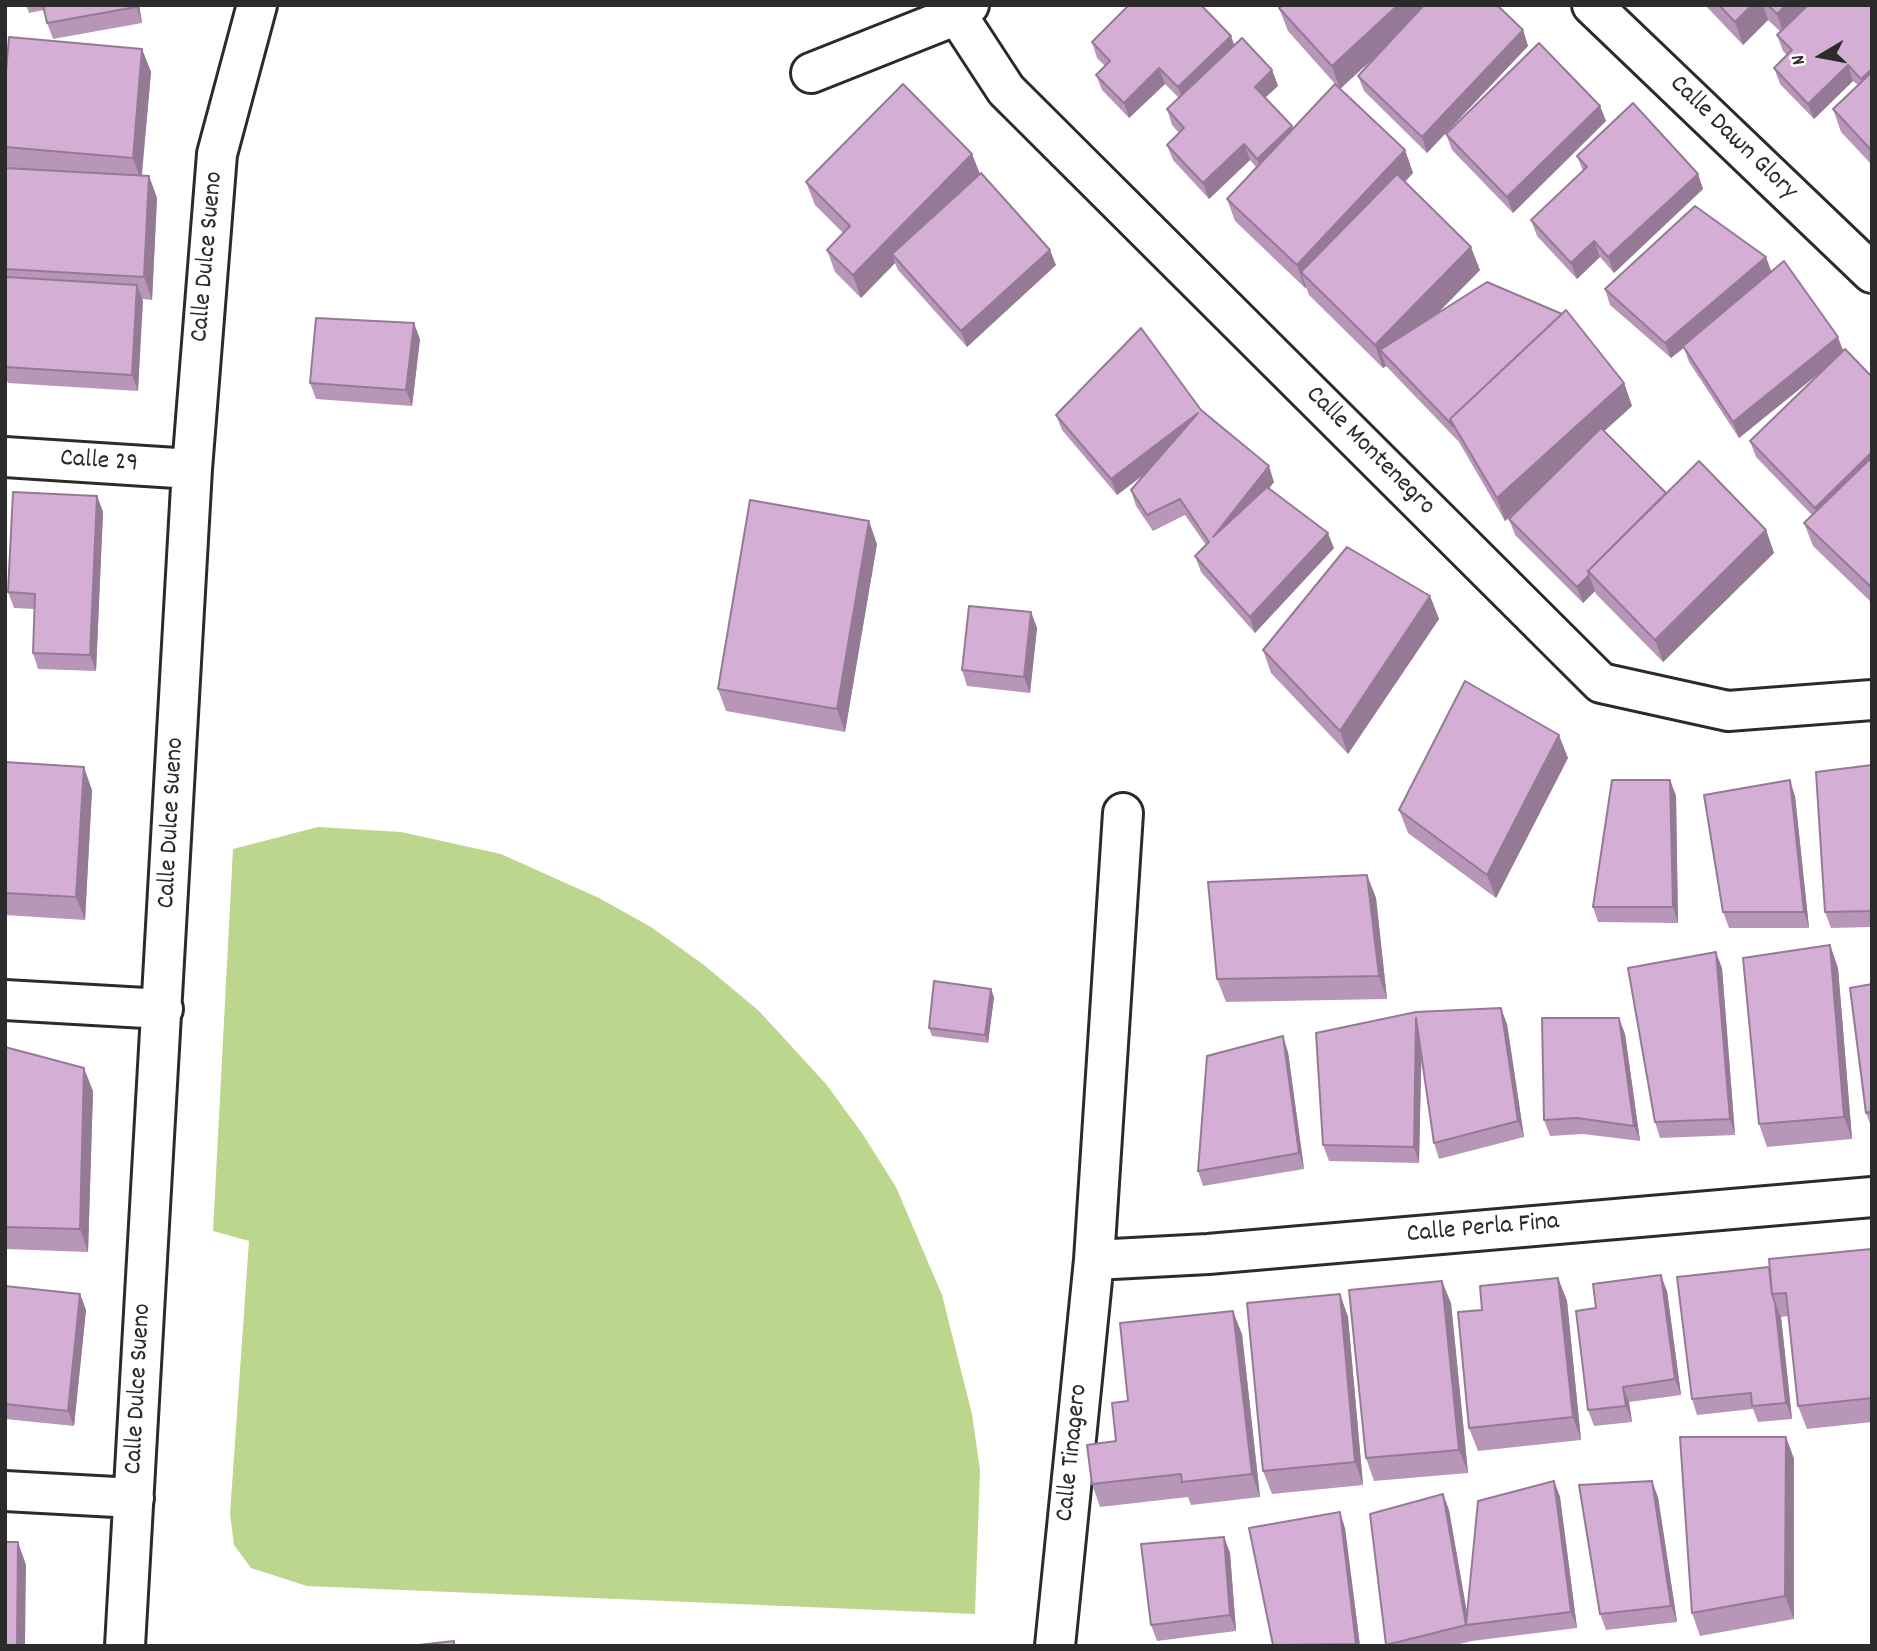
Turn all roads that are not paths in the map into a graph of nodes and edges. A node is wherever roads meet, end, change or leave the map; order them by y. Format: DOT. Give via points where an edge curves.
graph roads {
  1 [pos="257,5"];
  2 [pos="1591,5"];
  3 [pos="963,10"];
  4 [pos="811,74"];
  5 [pos="1872,273"];
  6 [pos="5,457"];
  7 [pos="192,469"];
  8 [pos="1872,700"];
  9 [pos="1123,813"];
  10 [pos="5,1000"];
  11 [pos="163,1009"];
  12 [pos="1872,1197"];
  13 [pos="1094,1260"];
  14 [pos="5,1491"];
  15 [pos="134,1498"];
  16 [pos="125,1646"];
  17 [pos="1055,1646"];
  1 -- 7 [label="street, Calle Dulce Sueno" via="217,154"];
  2 -- 5 [label="street, Calle Dawn Glory"];
  3 -- 4 [label="street"];
  3 -- 8 [label="street, Calle Montenegro" via="1006,90 1601,683 1728,711"];
  6 -- 7 [label="street, Calle 29"];
  7 -- 11 [label="street, Calle Dulce Sueno"];
  9 -- 13 [label="street, Calle Tinagero"];
  10 -- 11 [label="street"];
  11 -- 15 [label="street, Calle Dulce Sueno"];
  12 -- 13 [label="street, Calle Perla Fina"];
  13 -- 17 [label="street, Calle Tinagero"];
  14 -- 15 [label="street"];
  15 -- 16 [label="street, Calle Dulce Sueno"];
}
